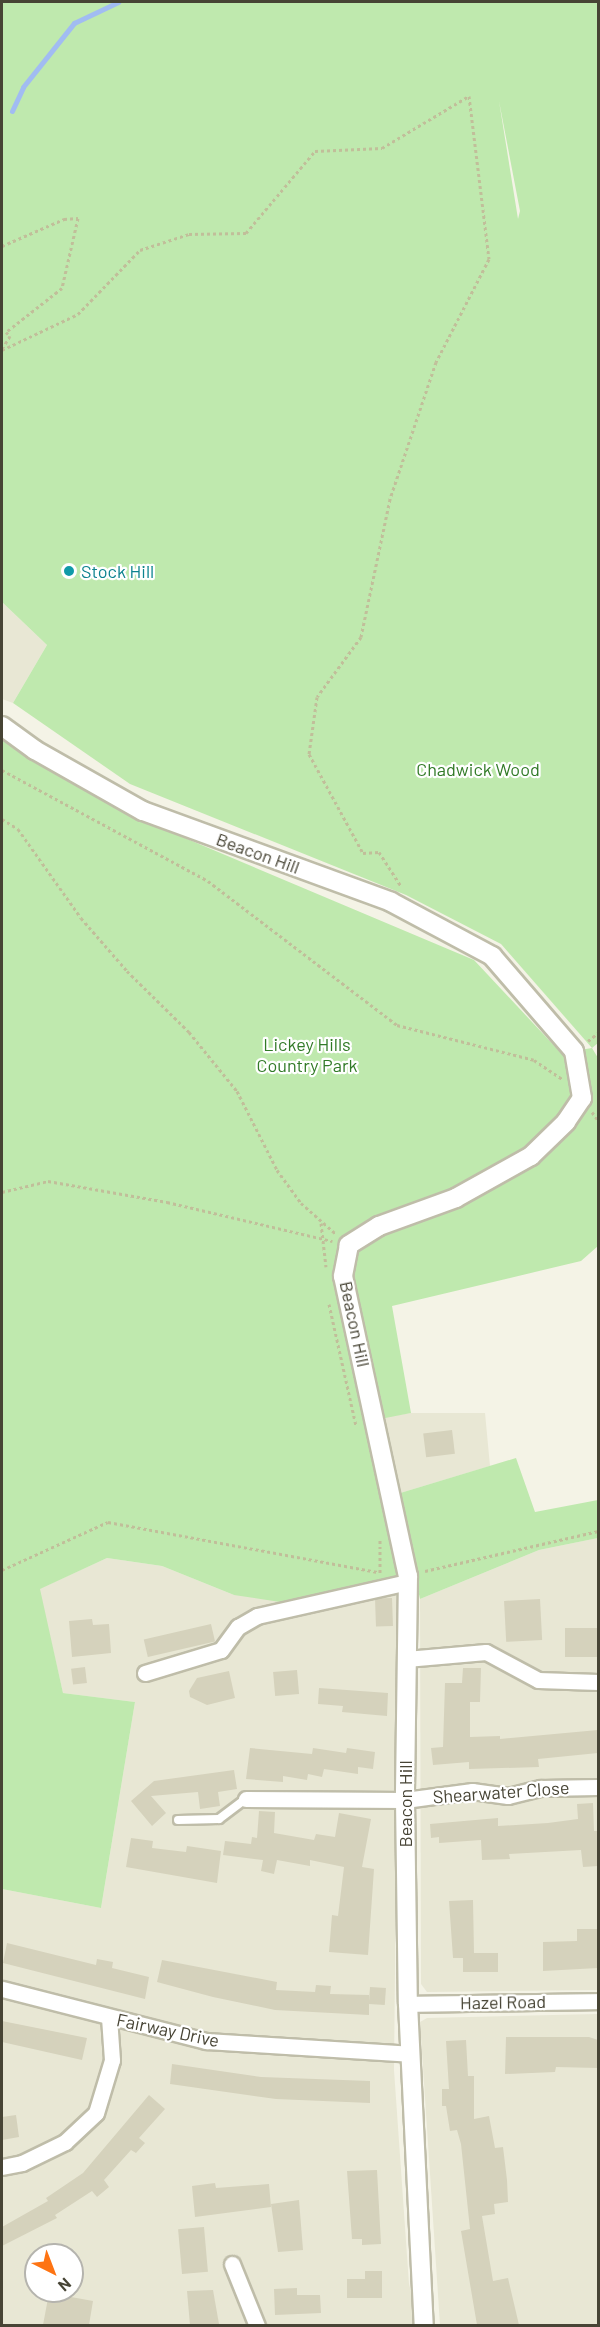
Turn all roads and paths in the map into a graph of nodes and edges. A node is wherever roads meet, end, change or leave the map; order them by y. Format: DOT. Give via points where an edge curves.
graph roads {
  1 [pos="2,246"];
  2 [pos="6,332"];
  3 [pos="2,335"];
  4 [pos="2,350"];
  5 [pos="2,726"];
  6 [pos="2,770"];
  7 [pos="2,819"];
  8 [pos="403,890"];
  9 [pos="567,1082"];
  10 [pos="2,1192"];
  11 [pos="598,1531"];
  12 [pos="2,1570"];
  13 [pos="380,1573"];
  14 [pos="408,1579"];
  15 [pos="406,1659"];
  16 [pos="145,1673"];
  17 [pos="598,1682"];
  18 [pos="598,1787"];
  19 [pos="246,1799"];
  20 [pos="405,1800"];
  21 [pos="178,1820"];
  22 [pos="2,1989"];
  23 [pos="598,2001"];
  24 [pos="408,2004"];
  25 [pos="109,2017"];
  26 [pos="410,2054"];
  27 [pos="2,2167"];
  28 [pos="232,2264"];
  29 [pos="257,2325"];
  30 [pos="424,2325"];
  1 -- 2 [label="path" via="64,219 78,218 62,288"];
  2 -- 3 [label="path"];
  2 -- 4 [label="path" via="10,336"];
  4 -- 8 [label="path" via="78,314 140,250 189,234 246,233 315,151 382,148 470,96 489,259 436,362 390,499 362,637 317,697 309,754 363,853 379,852"];
  5 -- 14 [label="street, Beacon Hill" via="35,750 143,811 391,902 492,956 574,1051 582,1098 566,1122 531,1156 456,1198 379,1226 349,1245 343,1276"];
  6 -- 9 [label="path" via="208,881 397,1025 534,1060"];
  7 -- 10 [label="path" via="18,829 81,918 127,971 189,1032 237,1091 277,1170 301,1203 321,1221 323,1239 167,1202 48,1181"];
  11 -- 14 [label="path"];
  12 -- 13 [label="path" via="108,1522 198,1535"];
  14 -- 15 [label="street, Beacon Hill"];
  14 -- 16 [label="street" via="257,1616 238,1627 221,1650"];
  15 -- 17 [label="street" via="486,1652 538,1680"];
  15 -- 20 [label="street, Beacon Hill"];
  18 -- 20 [label="street, Shearwater Close" via="541,1788 508,1796 472,1791"];
  19 -- 20 [label="street, Shearwater Close"];
  19 -- 21 [label="lane" via="219,1819"];
  20 -- 24 [label="street, Beacon Hill"];
  22 -- 25 [label="street, Fairway Drive"];
  23 -- 24 [label="street, Hazel Road"];
  24 -- 26 [label="street, Beacon Hill"];
  25 -- 26 [label="street, Fairway Drive" via="206,2041"];
  25 -- 27 [label="street" via="112,2060 96,2113 65,2142 22,2163"];
  26 -- 30 [label="street, Beacon Hill"];
  28 -- 29 [label="street"];
}
